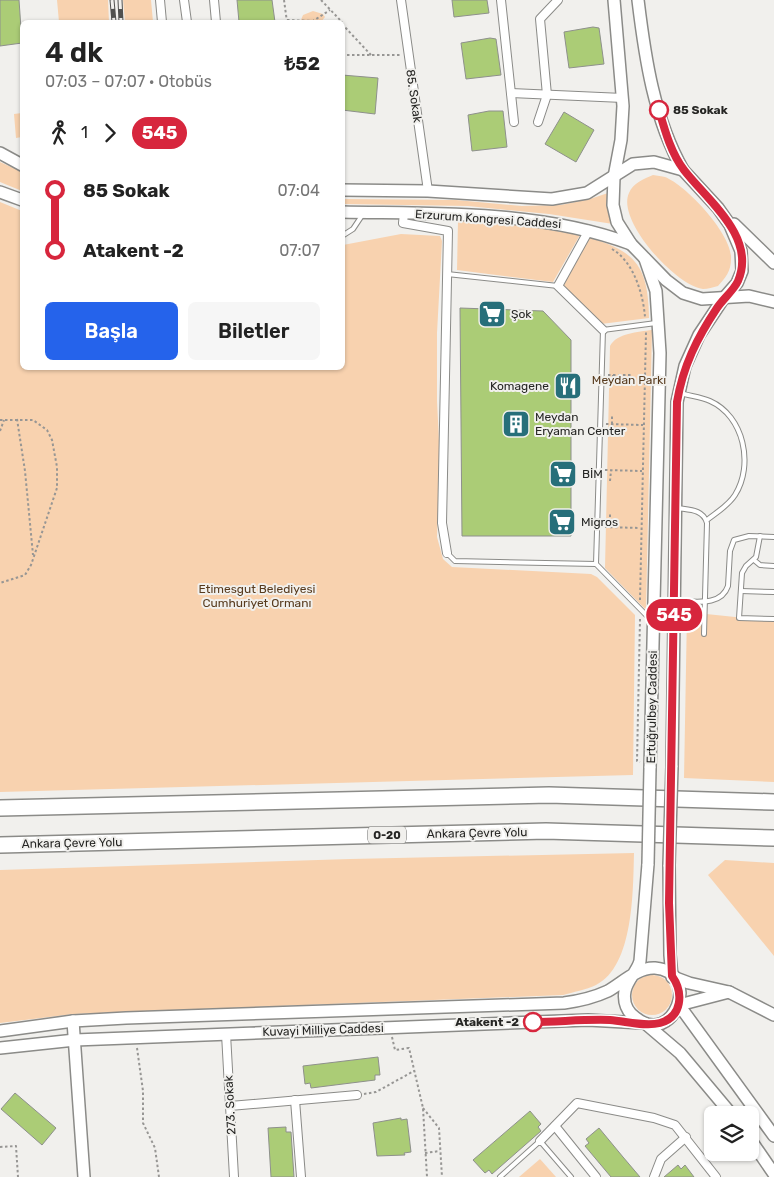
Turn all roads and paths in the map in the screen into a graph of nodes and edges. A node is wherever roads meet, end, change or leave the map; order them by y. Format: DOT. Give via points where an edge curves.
graph roads {
  1 [pos="160,0"];
  2 [pos="184,0"];
  3 [pos="214,0"];
  4 [pos="284,0"];
  5 [pos="321,0"];
  6 [pos="401,0"];
  7 [pos="501,0"];
  8 [pos="558,0"];
  9 [pos="614,0"];
  10 [pos="638,0"];
  11 [pos="330,10"];
  12 [pos="162,20"];
  13 [pos="186,20"];
  14 [pos="216,20"];
  15 [pos="287,20"];
  16 [pos="316,20"];
  17 [pos="339,20"];
  18 [pos="345,26"];
  19 [pos="345,55"];
  20 [pos="371,55"];
  21 [pos="409,55"];
  22 [pos="511,93"];
  23 [pos="547,95"];
  24 [pos="623,98"];
  25 [pos="514,122"];
  26 [pos="538,122"];
  27 [pos="0,153"];
  28 [pos="20,164"];
  29 [pos="683,170"];
  30 [pos="614,177"];
  31 [pos="345,190"];
  32 [pos="428,191"];
  33 [pos="0,192"];
  34 [pos="20,199"];
  35 [pos="718,208"];
  36 [pos="345,212"];
  37 [pos="364,212"];
  38 [pos="404,213"];
  39 [pos="589,230"];
  40 [pos="345,234"];
  41 [pos="630,244"];
  42 [pos="607,246"];
  43 [pos="645,259"];
  44 [pos="774,262"];
  45 [pos="447,274"];
  46 [pos="558,286"];
  47 [pos="723,299"];
  48 [pos="774,302"];
  49 [pos="658,322"];
  50 [pos="646,324"];
  51 [pos="603,330"];
  52 [pos="602,375"];
  53 [pos="613,375"];
  54 [pos="633,375"];
  55 [pos="613,384"];
  56 [pos="679,393"];
  57 [pos="612,414"];
  58 [pos="17,419"];
  59 [pos="0,420"];
  60 [pos="4,420"];
  61 [pos="600,423"];
  62 [pos="612,424"];
  63 [pos="643,426"];
  64 [pos="0,431"];
  65 [pos="599,469"];
  66 [pos="611,470"];
  67 [pos="642,471"];
  68 [pos="610,481"];
  69 [pos="676,508"];
  70 [pos="610,514"];
  71 [pos="706,520"];
  72 [pos="597,526"];
  73 [pos="610,527"];
  74 [pos="641,528"];
  75 [pos="760,536"];
  76 [pos="774,537"];
  77 [pos="446,554"];
  78 [pos="33,558"];
  79 [pos="754,560"];
  80 [pos="596,564"];
  81 [pos="774,566"];
  82 [pos="0,583"];
  83 [pos="741,591"];
  84 [pos="774,592"];
  85 [pos="674,601"];
  86 [pos="704,602"];
  87 [pos="640,609"];
  88 [pos="774,619"];
  89 [pos="653,622"];
  90 [pos="704,634"];
  91 [pos="646,765"];
  92 [pos="774,802"];
  93 [pos="0,808"];
  94 [pos="774,838"];
  95 [pos="0,845"];
  96 [pos="633,976"];
  97 [pos="672,976"];
  98 [pos="729,992"];
  99 [pos="679,1005"];
  100 [pos="774,1015"];
  101 [pos="73,1021"];
  102 [pos="646,1024"];
  103 [pos="390,1028"];
  104 [pos="0,1031"];
  105 [pos="226,1034"];
  106 [pos="137,1037"];
  107 [pos="75,1040"];
  108 [pos="0,1048"];
  109 [pos="414,1070"];
  110 [pos="357,1095"];
  111 [pos="295,1100"];
  112 [pos="230,1106"];
  113 [pos="724,1106"];
  114 [pos="423,1108"];
  115 [pos="555,1126"];
  116 [pos="774,1136"];
  117 [pos="686,1137"];
  118 [pos="540,1141"];
  119 [pos="0,1147"];
  120 [pos="440,1151"];
  121 [pos="759,1152"];
  122 [pos="425,1153"];
  123 [pos="774,1174"];
  124 [pos="18,1177"];
  125 [pos="84,1177"];
  126 [pos="159,1177"];
  127 [pos="234,1177"];
  128 [pos="301,1177"];
  129 [pos="427,1177"];
  130 [pos="442,1177"];
  131 [pos="500,1177"];
  132 [pos="571,1177"];
  133 [pos="596,1177"];
  134 [pos="654,1177"];
  135 [pos="716,1177"];
  1 -- 12 [label="street"];
  2 -- 13 [label="street"];
  3 -- 14 [label="street"];
  4 -- 15 [label="path"];
  5 -- 11 [label="path"];
  6 -- 21 [label="street, 85. Sokak"];
  7 -- 22 [label="street"];
  8 -- 23 [label="street" via="540,19"];
  9 -- 24 [label="main road"];
  10 -- 29 [label="main road" via="650,78 668,138"];
  11 -- 16 [label="path"];
  11 -- 17 [label="path"];
  18 -- 20 [label="path"];
  19 -- 20 [label="path"];
  20 -- 21 [label="path"];
  21 -- 32 [label="street, 85. Sokak"];
  22 -- 23 [label="street"];
  22 -- 25 [label="street"];
  23 -- 24 [label="street"];
  23 -- 26 [label="street"];
  24 -- 30 [label="main road" via="621,140"];
  27 -- 28 [label="main road"];
  29 -- 30 [label="main road" via="643,162 633,164"];
  29 -- 35 [label="main road"];
  30 -- 32 [label="main road, Erzurum Kongresi Caddesi" via="587,193 552,199"];
  30 -- 41 [label="main road" via="613,205 617,222"];
  31 -- 32 [label="main road, Erzurum Kongresi Caddesi"];
  33 -- 34 [label="main road"];
  35 -- 44 [label="main road"];
  35 -- 47 [label="main road" via="741,251 740,277"];
  36 -- 37 [label="main road, Erzurum Kongresi Caddesi"];
  37 -- 38 [label="main road, Erzurum Kongresi Caddesi"];
  37 -- 40 [label="lane"];
  38 -- 39 [label="main road, Erzurum Kongresi Caddesi" via="522,220"];
  38 -- 45 [label="street" via="403,223 448,231"];
  39 -- 41 [label="main road, Erzurum Kongresi Caddesi"];
  39 -- 46 [label="street"];
  41 -- 43 [label="main road"];
  42 -- 50 [label="path" via="619,253 632,271 642,298"];
  43 -- 47 [label="main road" via="683,293 702,299"];
  43 -- 49 [label="main road, Ertuğrulbey Caddesi" via="656,291"];
  45 -- 46 [label="lane"];
  45 -- 77 [label="street" via="442,523"];
  46 -- 51 [label="street"];
  47 -- 48 [label="main road" via="749,296"];
  47 -- 56 [label="main road, Ertuğrulbey Caddesi" via="699,335 685,366"];
  49 -- 50 [label="lane"];
  49 -- 89 [label="main road, Ertuğrulbey Caddesi"];
  50 -- 51 [label="lane"];
  50 -- 63 [label="path"];
  51 -- 52 [label="lane"];
  52 -- 53 [label="path"];
  52 -- 61 [label="lane"];
  53 -- 54 [label="path"];
  53 -- 55 [label="path"];
  56 -- 69 [label="main road, Ertuğrulbey Caddesi"];
  56 -- 71 [label="lane" via="709,401 722,410 736,426 744,451 744,472 739,489 729,503"];
  57 -- 62 [label="path"];
  58 -- 60 [label="path"];
  58 -- 78 [label="path"];
  58 -- 78 [label="path" via="33,420 47,430 57,467 57,488"];
  59 -- 60 [label="path"];
  60 -- 64 [label="path"];
  61 -- 62 [label="path"];
  61 -- 65 [label="lane"];
  62 -- 63 [label="path"];
  63 -- 67 [label="path"];
  65 -- 66 [label="path"];
  65 -- 72 [label="lane"];
  66 -- 67 [label="path"];
  66 -- 68 [label="path"];
  67 -- 74 [label="path"];
  69 -- 71 [label="lane" via="699,512"];
  69 -- 85 [label="main road, Ertuğrulbey Caddesi"];
  70 -- 73 [label="path"];
  71 -- 86 [label="lane"];
  72 -- 73 [label="path"];
  72 -- 80 [label="lane"];
  73 -- 74 [label="path"];
  74 -- 87 [label="path"];
  75 -- 76 [label="lane"];
  75 -- 79 [label="lane"];
  75 -- 86 [label="lane" via="734,540 726,590 718,598"];
  77 -- 80 [label="lane" via="456,560"];
  78 -- 82 [label="path" via="25,575"];
  79 -- 81 [label="lane" via="760,565"];
  79 -- 83 [label="lane" via="743,569"];
  80 -- 87 [label="lane"];
  83 -- 84 [label="lane"];
  83 -- 88 [label="lane" via="739,618"];
  85 -- 86 [label="lane"];
  85 -- 97 [label="main road, Ertuğrulbey Caddesi, bridge" via="669,864"];
  86 -- 90 [label="lane"];
  87 -- 89 [label="lane"];
  87 -- 91 [label="path" via="637,761"];
  89 -- 91 [label="main road, Ertuğrulbey Caddesi"];
  91 -- 96 [label="main road, Ertuğrulbey Caddesi, bridge" via="648,864 642,950"];
  92 -- 93 [label="highway" via="549,795"];
  94 -- 95 [label="highway, Ankara Çevre Yolu / O-20" via="546,831"];
  96 -- 97 [label="main road" via="648,968 657,968"];
  96 -- 101 [label="main road, Kuvayi Milliye Caddesi" via="593,997 564,1003"];
  96 -- 102 [label="main road, Ertuğrulbey Caddesi" via="625,991 627,1008"];
  97 -- 98 [label="main road"];
  97 -- 99 [label="main road, Ertuğrulbey Caddesi" via="680,990"];
  98 -- 99 [label="main road"];
  98 -- 100 [label="main road"];
  99 -- 102 [label="main road" via="676,1012 662,1023"];
  99 -- 116 [label="main road, Ertuğrulbey Caddesi"];
  101 -- 104 [label="main road, Kuvayi Milliye Caddesi"];
  101 -- 107 [label="main road"];
  102 -- 103 [label="main road, Kuvayi Milliye Caddesi" via="595,1020"];
  102 -- 113 [label="main road, Ertuğrulbey Caddesi" via="680,1053"];
  103 -- 105 [label="main road, Kuvayi Milliye Caddesi"];
  103 -- 109 [label="path" via="395,1050 410,1048"];
  105 -- 106 [label="main road, Kuvayi Milliye Caddesi"];
  105 -- 112 [label="street, 273. Sokak"];
  106 -- 107 [label="main road, Kuvayi Milliye Caddesi"];
  106 -- 126 [label="path" via="143,1091 142,1123 155,1148"];
  107 -- 108 [label="main road, Kuvayi Milliye Caddesi"];
  107 -- 125 [label="main road"];
  109 -- 110 [label="path" via="376,1092"];
  109 -- 114 [label="path"];
  110 -- 111 [label="street"];
  111 -- 112 [label="street"];
  111 -- 128 [label="street"];
  112 -- 127 [label="street, 273. Sokak"];
  114 -- 120 [label="path" via="439,1128"];
  114 -- 122 [label="path"];
  115 -- 117 [label="street" via="577,1104 665,1120"];
  115 -- 118 [label="street"];
  115 -- 133 [label="street"];
  117 -- 134 [label="street" via="661,1159"];
  117 -- 135 [label="street"];
  118 -- 131 [label="lane"];
  118 -- 132 [label="lane"];
  119 -- 124 [label="path" via="16,1146"];
  120 -- 122 [label="path"];
  120 -- 130 [label="path"];
  121 -- 123 [label="main road"];
  122 -- 129 [label="path"];
}
